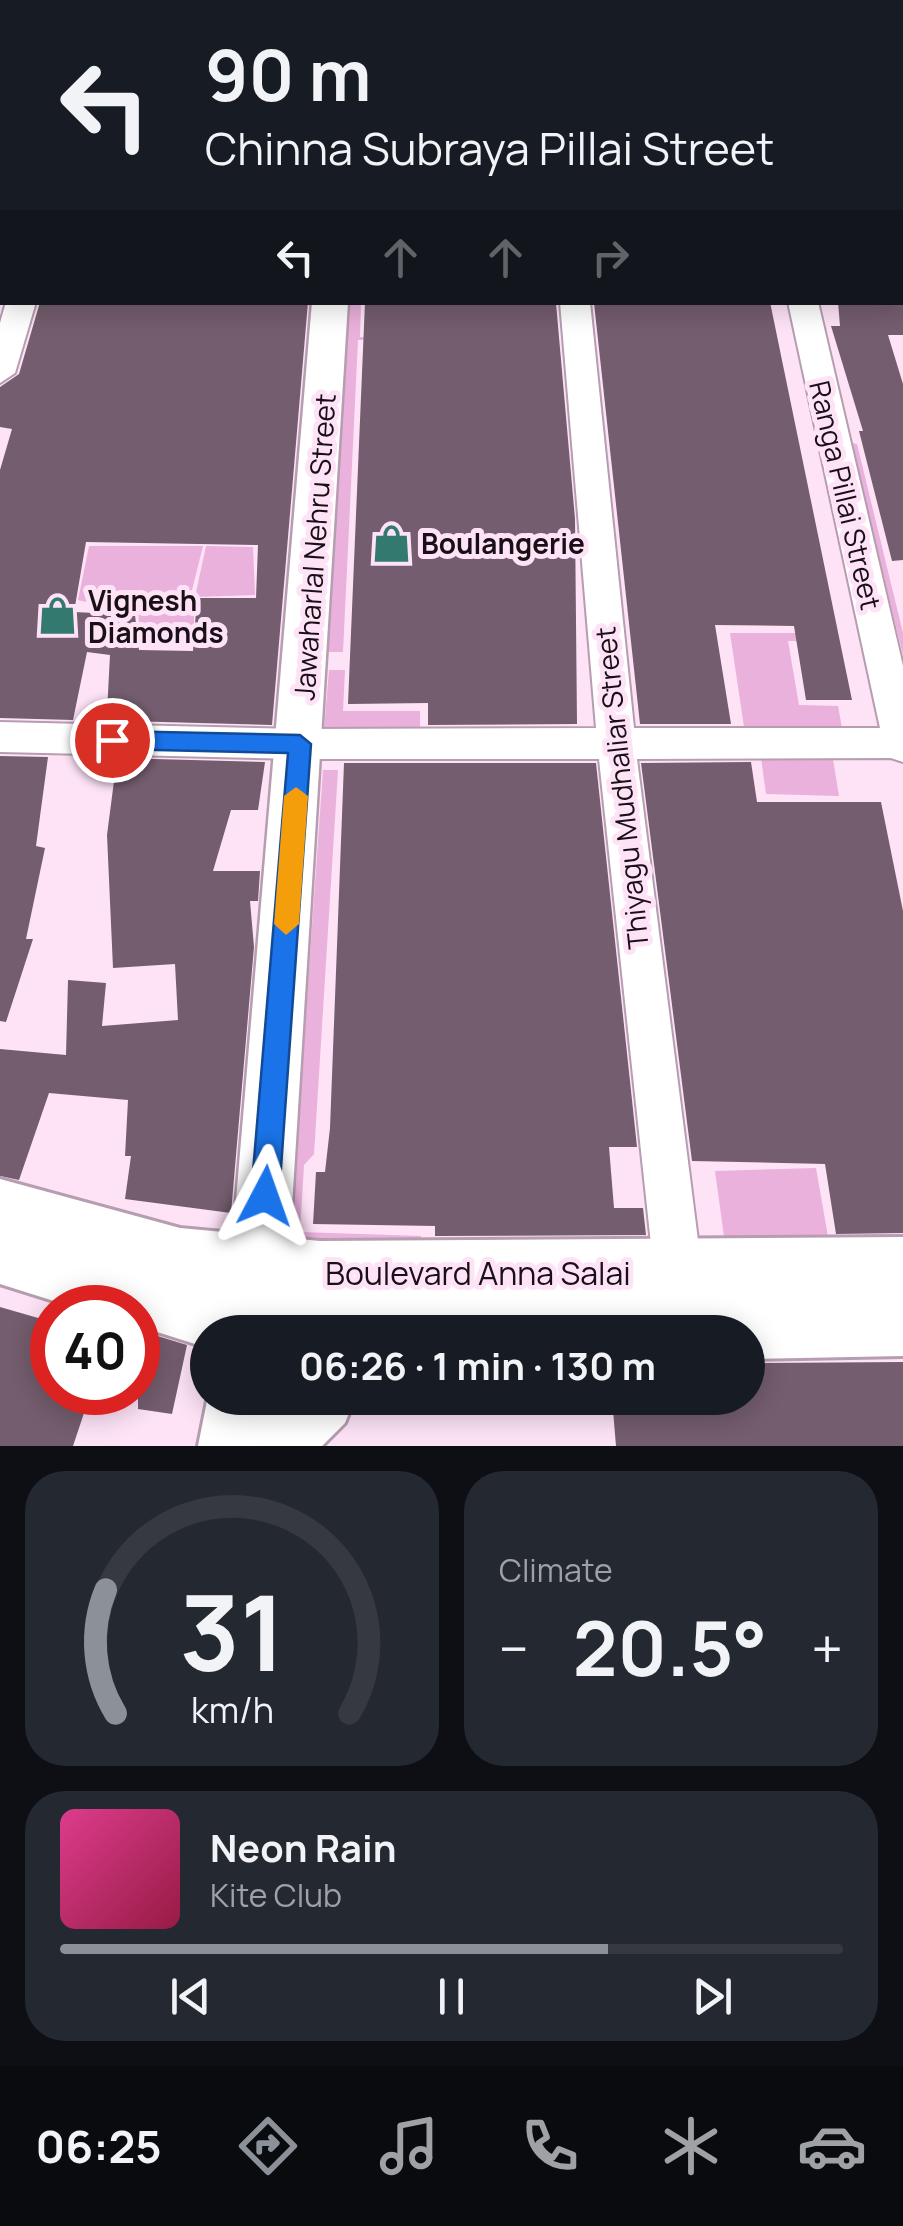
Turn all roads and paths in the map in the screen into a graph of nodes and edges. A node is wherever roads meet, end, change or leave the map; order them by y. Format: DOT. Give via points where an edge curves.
graph roads {
  1 [pos="20,305"];
  2 [pos="330,305"];
  3 [pos="575,305"];
  4 [pos="803,305"];
  5 [pos="0,372"];
  6 [pos="0,737"];
  7 [pos="300,744"];
  8 [pos="615,744"];
  9 [pos="903,744"];
  10 [pos="0,1211"];
  11 [pos="0,1251"];
  12 [pos="903,1271"];
  13 [pos="678,1272"];
  14 [pos="284,1312"];
  15 [pos="903,1322"];
  16 [pos="765,1325"];
  1 -- 5 [label="street"];
  2 -- 7 [label="street, Jawaharlal Nehru Street"];
  3 -- 8 [label="street, Thiyagu Mudhaliar Street"];
  4 -- 9 [label="street, Ranga Pillai Street"];
  6 -- 7 [label="street"];
  7 -- 8 [label="street"];
  7 -- 14 [label="street, Jawaharlal Nehru Street"];
  8 -- 9 [label="street"];
  8 -- 13 [label="street, Thiyagu Mudhaliar Street"];
  10 -- 14 [label="main road, Boulevard Anna Salai" via="180,1261"];
  11 -- 14 [label="main road, Boulevard Anna Salai"];
  12 -- 13 [label="main road, Boulevard Anna Salai"];
  13 -- 14 [label="main road, Boulevard Anna Salai"];
  15 -- 16 [label="main road, Boulevard Anna Salai"];
}
